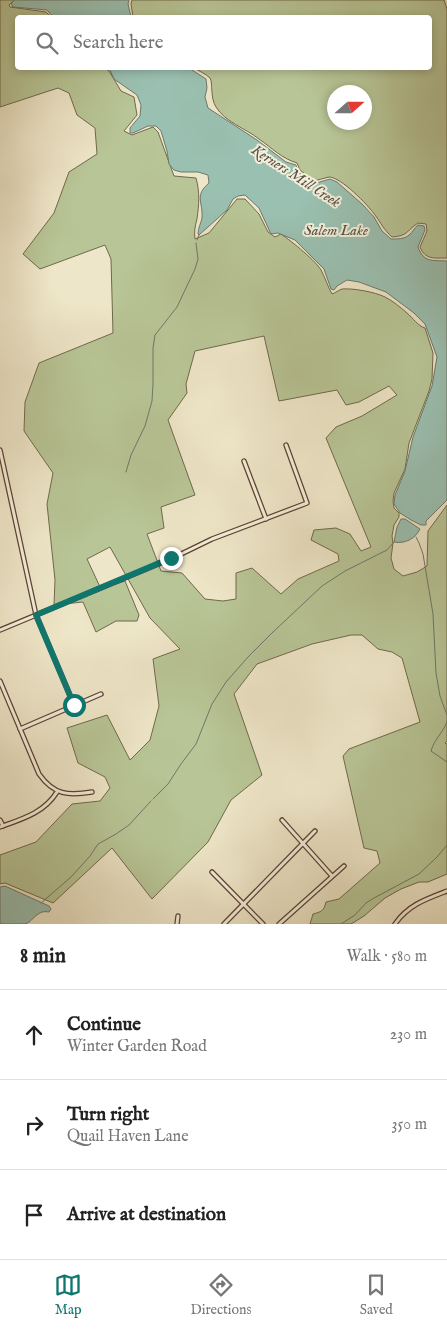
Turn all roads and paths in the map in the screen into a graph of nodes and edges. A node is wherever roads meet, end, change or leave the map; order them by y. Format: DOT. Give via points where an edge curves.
graph roads {
  1 [pos="286,445"];
  2 [pos="0,450"];
  3 [pos="244,462"];
  4 [pos="266,519"];
  5 [pos="36,615"];
  6 [pos="0,630"];
  7 [pos="0,681"];
  8 [pos="101,694"];
  9 [pos="74,705"];
  10 [pos="20,729"];
  11 [pos="57,792"];
  12 [pos="92,792"];
  13 [pos="0,820"];
  14 [pos="282,820"];
  15 [pos="1,827"];
  16 [pos="315,831"];
  17 [pos="303,843"];
  18 [pos="344,866"];
  19 [pos="212,872"];
  20 [pos="332,876"];
  21 [pos="447,891"];
  22 [pos="244,904"];
  23 [pos="178,916"];
  24 [pos="178,924"];
  25 [pos="224,924"];
  26 [pos="263,924"];
  27 [pos="279,924"];
  28 [pos="395,924"];
  1 -- 4 [label="street" via="307,503"];
  2 -- 5 [label="street"];
  3 -- 4 [label="street"];
  4 -- 5 [label="street"];
  5 -- 6 [label="street"];
  5 -- 9 [label="street"];
  7 -- 10 [label="street"];
  8 -- 9 [label="street"];
  9 -- 10 [label="street"];
  10 -- 11 [label="street" via="39,774"];
  11 -- 12 [label="street" via="76,795"];
  11 -- 15 [label="street" via="42,809"];
  13 -- 15 [label="street"];
  14 -- 17 [label="street"];
  16 -- 17 [label="street"];
  17 -- 20 [label="street"];
  17 -- 22 [label="street"];
  18 -- 20 [label="street"];
  19 -- 22 [label="street"];
  20 -- 27 [label="street"];
  21 -- 28 [label="street" via="416,903"];
  22 -- 25 [label="street"];
  22 -- 26 [label="street"];
  23 -- 24 [label="street"];
}
